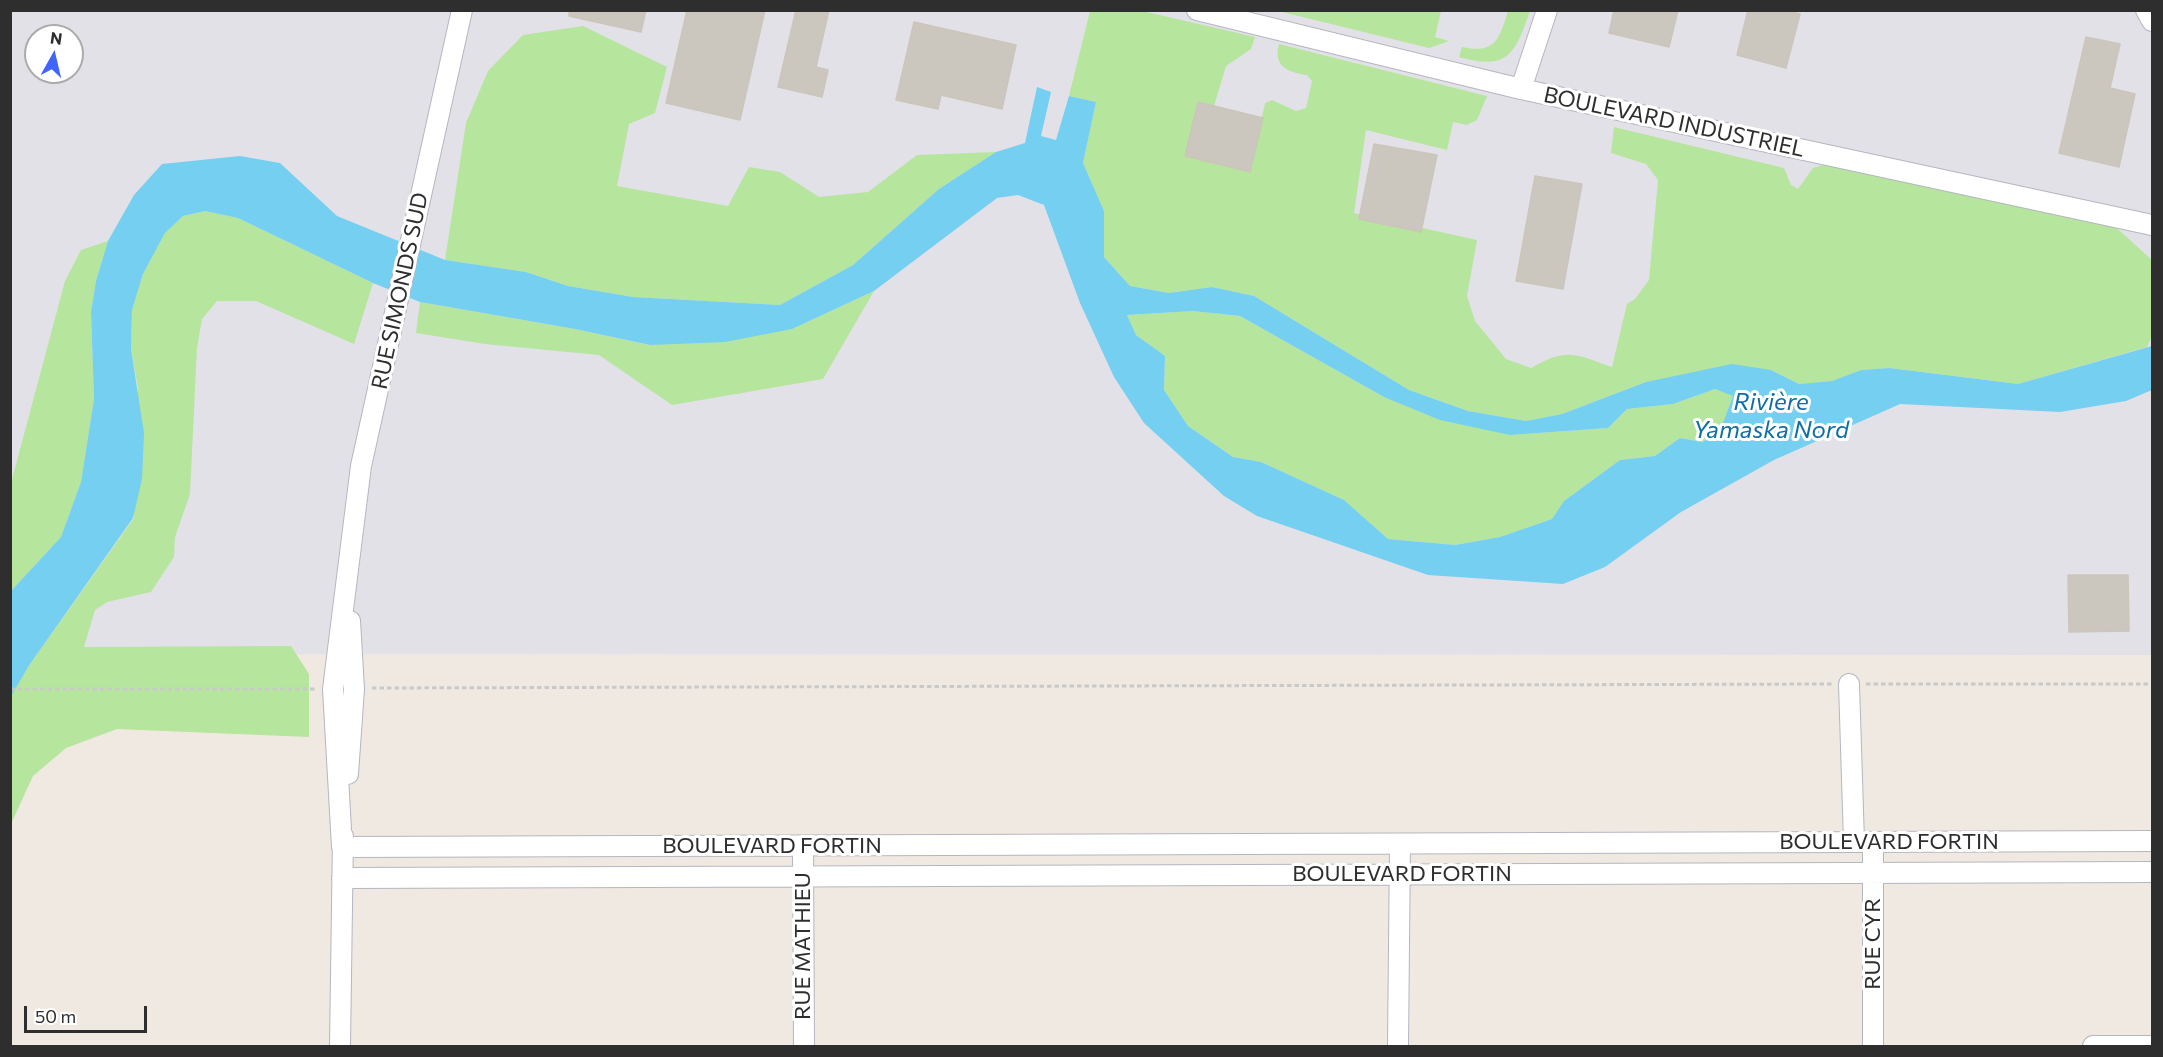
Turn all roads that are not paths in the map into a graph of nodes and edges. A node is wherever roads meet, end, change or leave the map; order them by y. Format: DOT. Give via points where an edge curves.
graph roads {
  1 [pos="462,10"];
  2 [pos="1197,10"];
  3 [pos="1547,10"];
  4 [pos="2146,10"];
  5 [pos="2152,21"];
  6 [pos="1521,89"];
  7 [pos="2152,225"];
  8 [pos="347,573"];
  9 [pos="1850,684"];
  10 [pos="1863,842"];
  11 [pos="2152,842"];
  12 [pos="1625,843"];
  13 [pos="1178,844"];
  14 [pos="1400,844"];
  15 [pos="972,845"];
  16 [pos="803,846"];
  17 [pos="342,847"];
  18 [pos="572,847"];
  19 [pos="2152,872"];
  20 [pos="1626,873"];
  21 [pos="1873,873"];
  22 [pos="1399,874"];
  23 [pos="1177,875"];
  24 [pos="803,876"];
  25 [pos="972,876"];
  26 [pos="573,877"];
  27 [pos="342,878"];
  28 [pos="2152,1046"];
  29 [pos="340,1047"];
  30 [pos="804,1047"];
  31 [pos="1398,1047"];
  32 [pos="1873,1047"];
  33 [pos="2093,1047"];
  1 -- 8 [label="street, RUE SIMONDS SUD" via="361,466"];
  2 -- 6 [label="street, BOULEVARD INDUSTRIEL"];
  3 -- 6 [label="street"];
  4 -- 5 [label="street"];
  6 -- 7 [label="street, BOULEVARD INDUSTRIEL"];
  8 -- 17 [label="street, RUE SIMONDS SUD" via="354,689"];
  8 -- 17 [label="street, RUE SIMONDS SUD" via="333,689"];
  9 -- 10 [label="street, RUE CYR"];
  10 -- 11 [label="street, BOULEVARD FORTIN"];
  10 -- 12 [label="street, BOULEVARD FORTIN"];
  10 -- 21 [label="street, RUE CYR"];
  12 -- 14 [label="street, BOULEVARD FORTIN"];
  12 -- 20 [label="street"];
  13 -- 14 [label="street, BOULEVARD FORTIN"];
  13 -- 15 [label="street, BOULEVARD FORTIN"];
  13 -- 23 [label="street"];
  14 -- 22 [label="street"];
  15 -- 16 [label="street, BOULEVARD FORTIN"];
  15 -- 25 [label="street"];
  16 -- 18 [label="street, BOULEVARD FORTIN"];
  16 -- 24 [label="street, RUE MATHIEU"];
  17 -- 18 [label="street, BOULEVARD FORTIN"];
  17 -- 27 [label="street, RUE SIMONDS SUD"];
  18 -- 26 [label="street"];
  19 -- 21 [label="street, BOULEVARD FORTIN"];
  20 -- 21 [label="street, BOULEVARD FORTIN"];
  20 -- 22 [label="street, BOULEVARD FORTIN"];
  21 -- 32 [label="street, RUE CYR"];
  22 -- 23 [label="street, BOULEVARD FORTIN"];
  22 -- 31 [label="street"];
  23 -- 25 [label="street, BOULEVARD FORTIN"];
  24 -- 25 [label="street, BOULEVARD FORTIN"];
  24 -- 26 [label="street, BOULEVARD FORTIN"];
  24 -- 30 [label="street, RUE MATHIEU"];
  26 -- 27 [label="street, BOULEVARD FORTIN"];
  27 -- 29 [label="street, RUE SIMONDS SUD"];
  28 -- 33 [label="street"];
}
